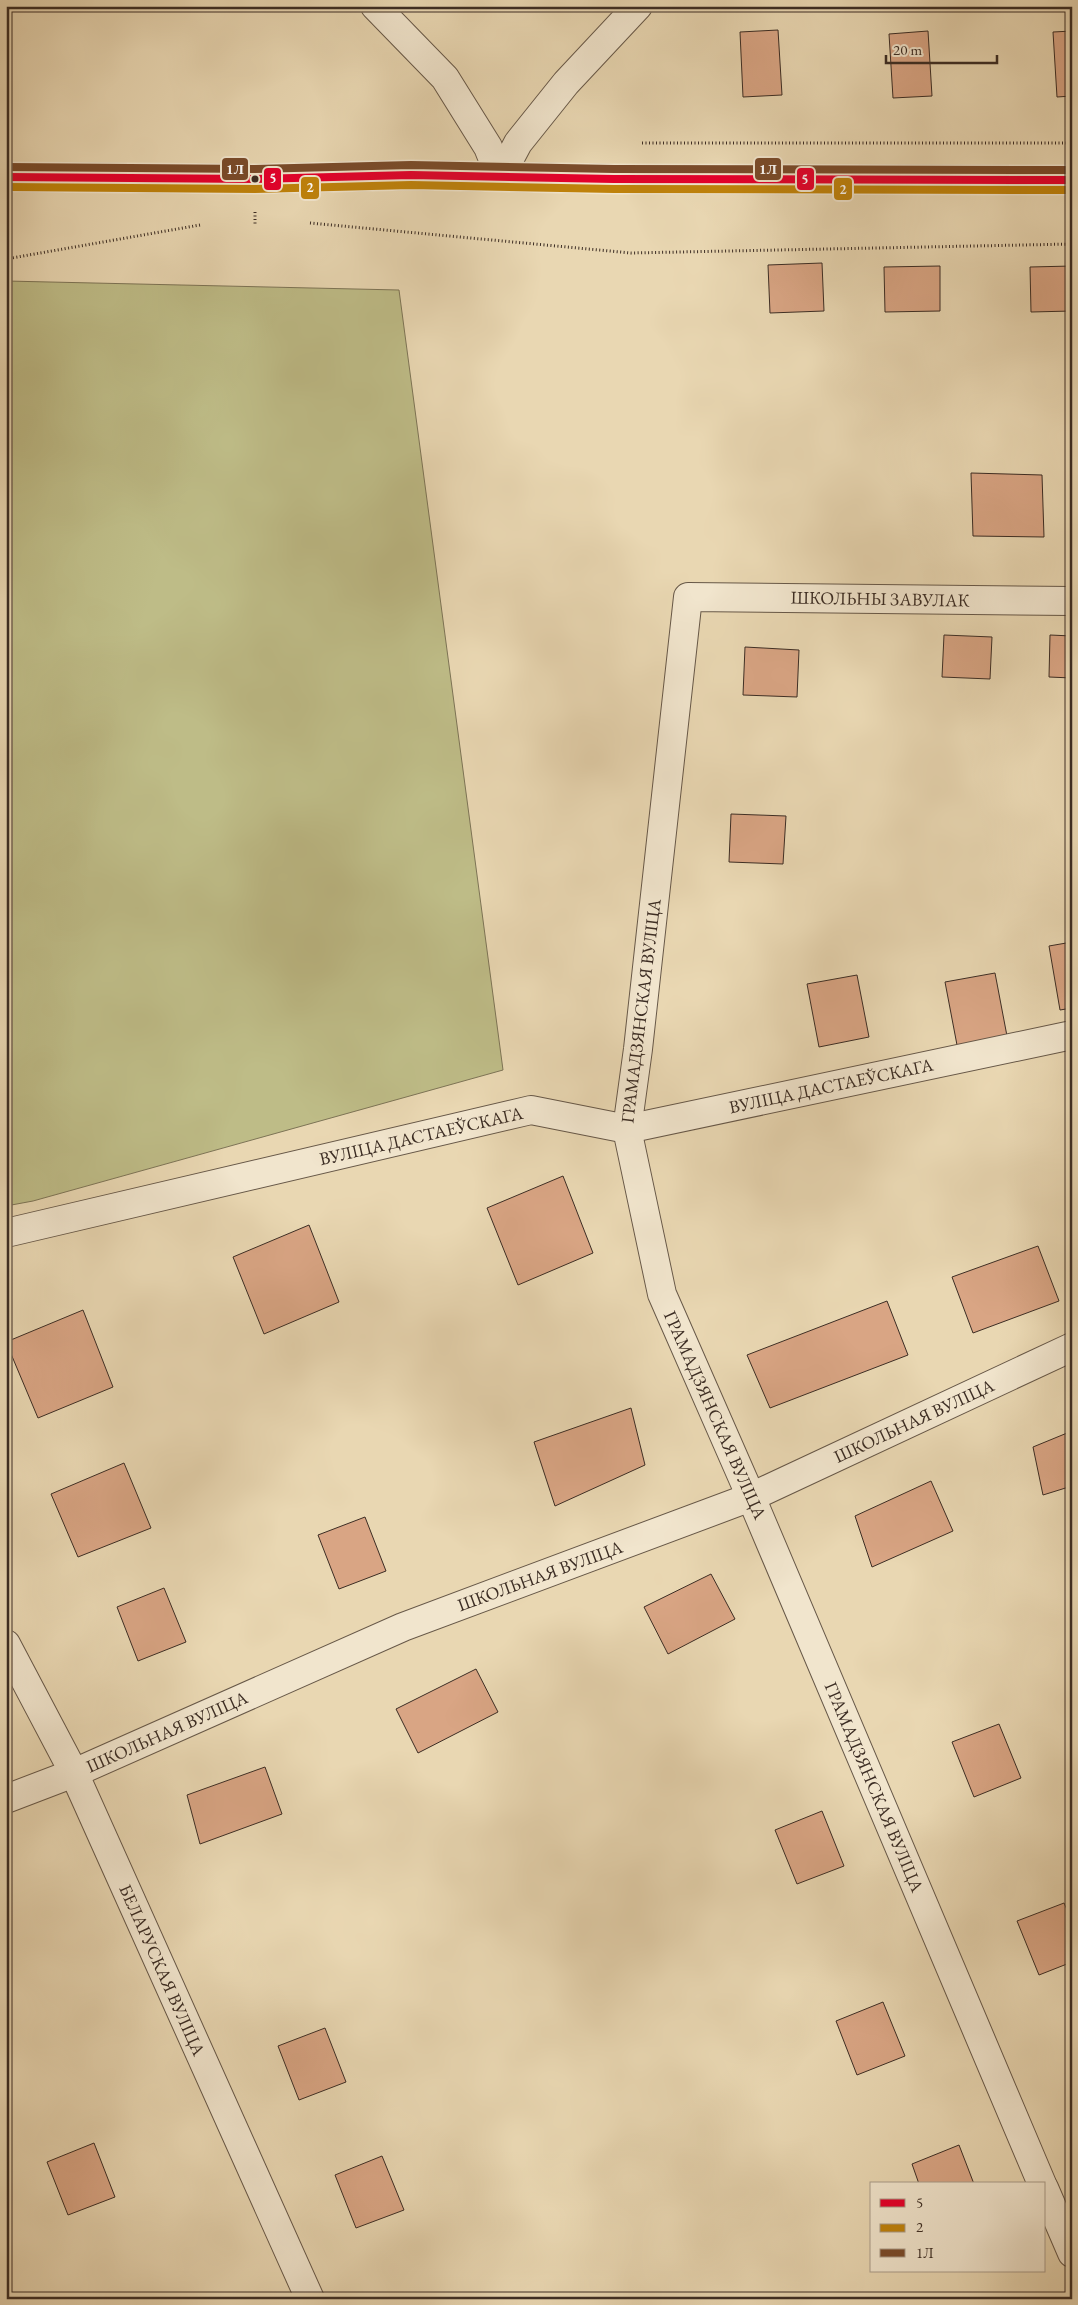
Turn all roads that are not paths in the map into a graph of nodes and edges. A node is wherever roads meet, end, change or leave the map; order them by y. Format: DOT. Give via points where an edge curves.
graph roads {
  1 [pos="376,6"];
  2 [pos="638,6"];
  3 [pos="6,177"];
  4 [pos="500,177"];
  5 [pos="1072,180"];
  6 [pos="688,597"];
  7 [pos="1072,601"];
  8 [pos="1072,1035"];
  9 [pos="627,1129"];
  10 [pos="6,1233"];
  11 [pos="1072,1347"];
  12 [pos="751,1498"];
  13 [pos="6,1644"];
  14 [pos="74,1773"];
  15 [pos="6,1799"];
  16 [pos="1041,2182"];
  17 [pos="1046,2193"];
  18 [pos="1072,2253"];
  19 [pos="310,2299"];
  1 -- 4 [label="street" via="445,78 488,147"];
  2 -- 4 [label="street" via="560,90 518,143"];
  3 -- 4 [label="street"];
  4 -- 5 [label="street"];
  6 -- 7 [label="street, ШКОЛЬНЫ ЗАВУЛАК"];
  6 -- 9 [label="street, ГРАМАДЗЯНСКАЯ ВУЛІЦА"];
  8 -- 9 [label="street, ВУЛІЦА ДАСТАЕЎСКАГА"];
  9 -- 10 [label="street, ВУЛІЦА ДАСТАЕЎСКАГА" via="531,1110"];
  9 -- 12 [label="street, ГРАМАДЗЯНСКАЯ ВУЛІЦА" via="662,1294"];
  11 -- 12 [label="street, ШКОЛЬНАЯ ВУЛІЦА"];
  12 -- 14 [label="street, ШКОЛЬНАЯ ВУЛІЦА" via="403,1627"];
  12 -- 16 [label="street, ГРАМАДЗЯНСКАЯ ВУЛІЦА"];
  13 -- 14 [label="street, БЕЛАРУСКАЯ ВУЛІЦА"];
  14 -- 15 [label="street, ШКОЛЬНАЯ ВУЛІЦА"];
  14 -- 19 [label="street, БЕЛАРУСКАЯ ВУЛІЦА"];
  17 -- 18 [label="street"];
}
